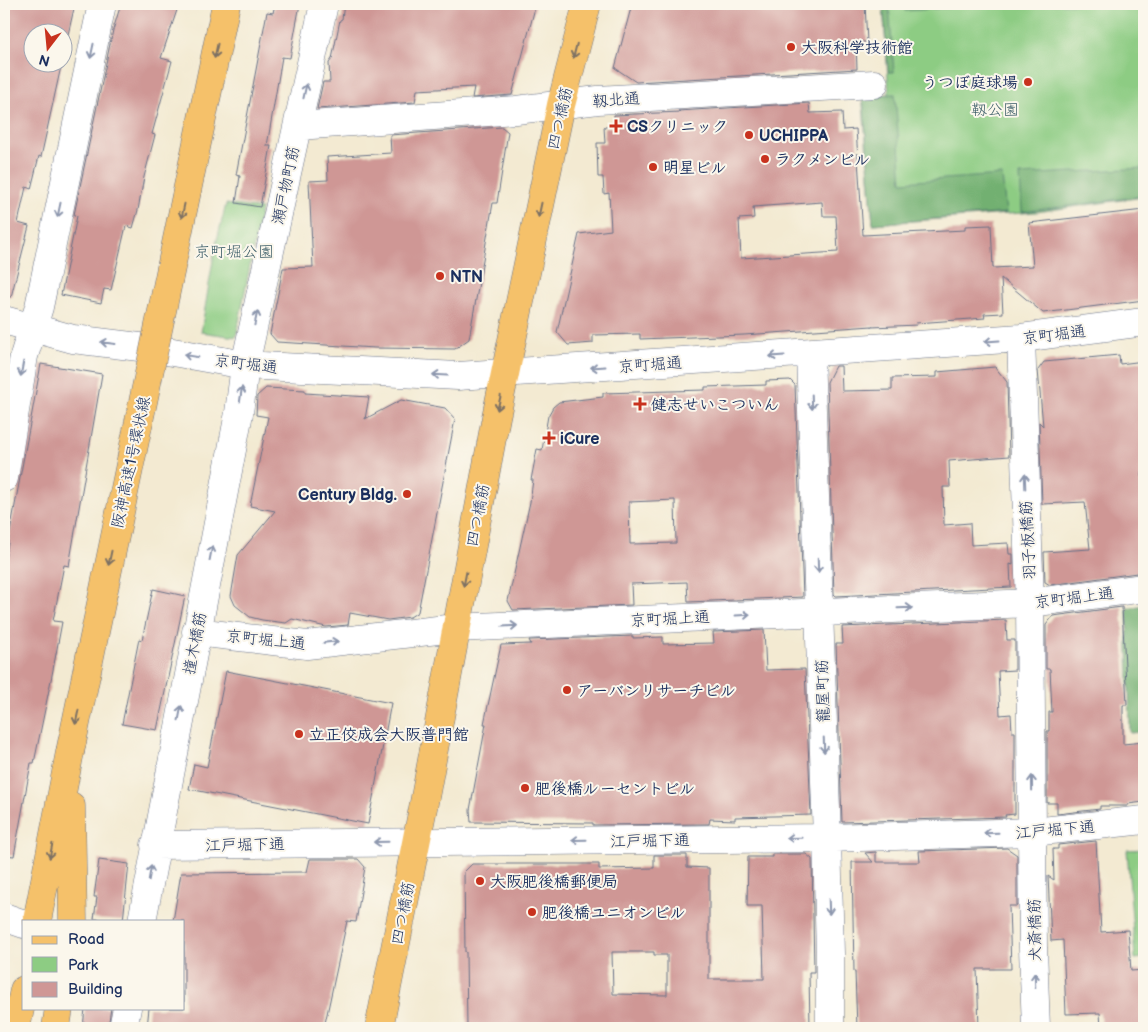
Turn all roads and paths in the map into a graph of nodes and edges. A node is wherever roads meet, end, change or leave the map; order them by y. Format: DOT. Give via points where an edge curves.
graph roads {
  1 [pos="102,4"];
  2 [pos="226,4"];
  3 [pos="324,4"];
  4 [pos="587,4"];
  5 [pos="874,84"];
  6 [pos="561,105"];
  7 [pos="298,126"];
  8 [pos="4,320"];
  9 [pos="1144,322"];
  10 [pos="32,328"];
  11 [pos="1021,338"];
  12 [pos="810,354"];
  13 [pos="245,366"];
  14 [pos="506,374"];
  15 [pos="4,478"];
  16 [pos="1144,588"];
  17 [pos="1030,603"];
  18 [pos="820,611"];
  19 [pos="455,628"];
  20 [pos="196,632"];
  21 [pos="70,752"];
  22 [pos="1144,820"];
  23 [pos="1033,832"];
  24 [pos="827,838"];
  25 [pos="416,842"];
  26 [pos="155,845"];
  27 [pos="4,917"];
  28 [pos="37,920"];
  29 [pos="73,920"];
  30 [pos="142,920"];
  31 [pos="22,923"];
  32 [pos="22,1000"];
  33 [pos="60,1010"];
  34 [pos="126,1010"];
  35 [pos="16,1028"];
  36 [pos="56,1028"];
  37 [pos="123,1028"];
  38 [pos="379,1028"];
  39 [pos="830,1028"];
  40 [pos="1036,1028"];
  1 -- 10 [label="street, one-way"];
  2 -- 21 [label="main road, 阪神高速1号環状線, one-way, bridge"];
  7 -- 3 [label="street, 瀬戸物町筋, one-way"];
  4 -- 6 [label="main road, 四つ橋筋, one-way"];
  5 -- 6 [label="street, 靱北通" via="598,100"];
  6 -- 7 [label="street, 靱北通"];
  6 -- 14 [label="main road, 四つ橋筋, one-way"];
  13 -- 7 [label="street, 瀬戸物町筋, one-way"];
  8 -- 10 [label="street, 京町堀通"];
  9 -- 11 [label="street, 京町堀通"];
  13 -- 10 [label="street, 京町堀通, one-way" via="156,349 73,339"];
  10 -- 15 [label="street, one-way" via="24,356"];
  11 -- 12 [label="street, 京町堀通, one-way"];
  17 -- 11 [label="street, 羽子板橋筋, one-way"];
  12 -- 14 [label="street, 京町堀通, one-way"];
  12 -- 18 [label="street, 籠屋町筋, one-way"];
  14 -- 13 [label="street, 京町堀通, one-way" via="458,376"];
  20 -- 13 [label="street, 撞木橋筋, one-way"];
  14 -- 19 [label="main road, 四つ橋筋, one-way"];
  16 -- 17 [label="street, 京町堀上通"];
  18 -- 17 [label="street, 京町堀上通, one-way"];
  23 -- 17 [label="street, 羽子板橋筋, one-way"];
  19 -- 18 [label="street, 京町堀上通, one-way"];
  18 -- 24 [label="street, 籠屋町筋, one-way"];
  20 -- 19 [label="street, 京町堀上通, one-way" via="306,645"];
  19 -- 25 [label="main road, 四つ橋筋"];
  26 -- 20 [label="street, 撞木橋筋, one-way"];
  21 -- 28 [label="main road, 阪神高速1号環状線, one-way"];
  21 -- 29 [label="main road"];
  22 -- 23 [label="street, 江戸堀下通"];
  23 -- 24 [label="street, 江戸堀下通, one-way"];
  40 -- 23 [label="street, 犬斎橋筋, one-way"];
  24 -- 25 [label="street, 江戸堀下通, one-way"];
  24 -- 39 [label="street, 籠屋町筋, one-way"];
  25 -- 26 [label="street, 江戸堀下通, one-way"];
  25 -- 38 [label="main road, 四つ橋筋"];
  30 -- 26 [label="street, 撞木橋筋, one-way"];
  27 -- 31 [label="street"];
  32 -- 35 [label="main road"];
  33 -- 36 [label="main road"];
  34 -- 37 [label="street"];
}
